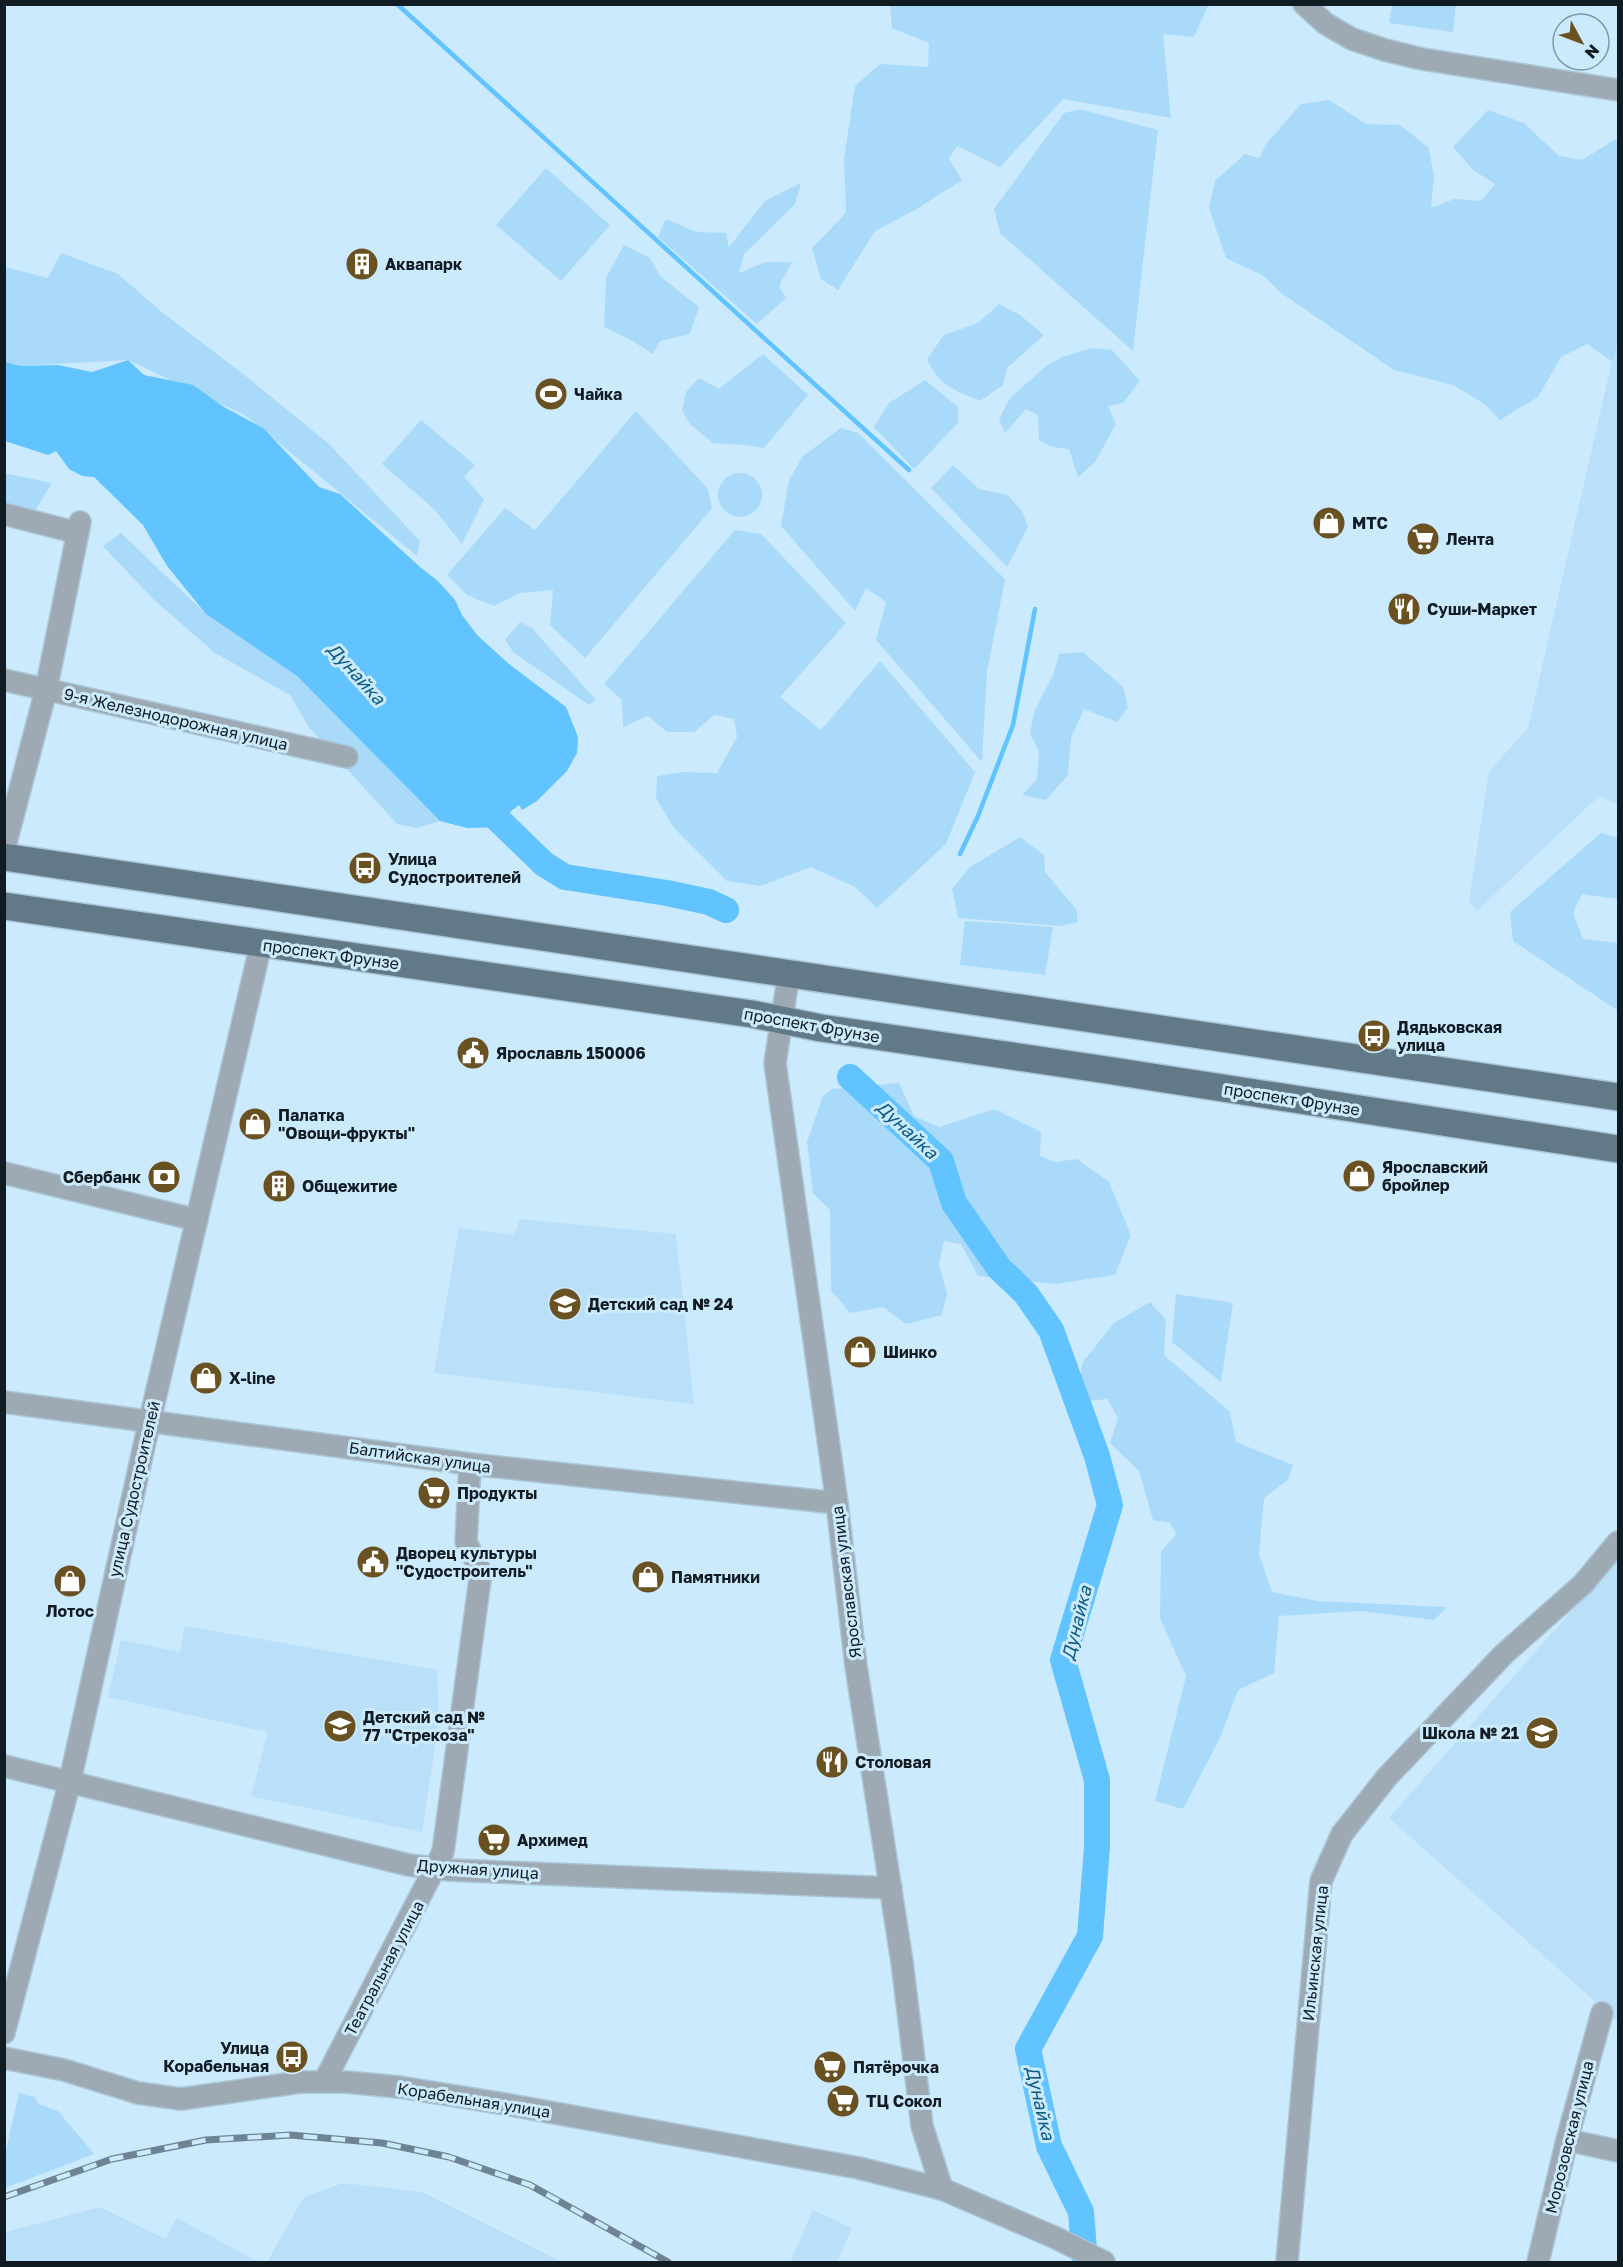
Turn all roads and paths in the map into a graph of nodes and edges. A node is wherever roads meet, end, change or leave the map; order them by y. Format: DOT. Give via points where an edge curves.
graph roads {
  1 [pos="1304,4"];
  2 [pos="1618,90"];
  3 [pos="4,514"];
  4 [pos="4,680"];
  5 [pos="46,690"];
  6 [pos="347,757"];
  7 [pos="4,850"];
  8 [pos="4,857"];
  9 [pos="4,906"];
  10 [pos="261,944"];
  11 [pos="789,973"];
  12 [pos="780,1020"];
  13 [pos="1618,1097"];
  14 [pos="1618,1149"];
  15 [pos="4,1173"];
  16 [pos="197,1220"];
  17 [pos="4,1402"];
  18 [pos="150,1420"];
  19 [pos="470,1464"];
  20 [pos="837,1503"];
  21 [pos="1618,1542"];
  22 [pos="4,1766"];
  23 [pos="70,1781"];
  24 [pos="437,1868"];
  25 [pos="891,1888"];
  26 [pos="1602,2013"];
  27 [pos="4,2033"];
  28 [pos="4,2058"];
  29 [pos="324,2082"];
  30 [pos="1567,2140"];
  31 [pos="1618,2151"];
  32 [pos="942,2189"];
  33 [pos="1102,2262"];
  34 [pos="1287,2262"];
  35 [pos="1538,2262"];
  1 -- 2 [label="street" via="1326,24 1352,39 1385,50"];
  3 -- 5 [label="street" via="79,528"];
  4 -- 5 [label="street, 9-я Железнодорожная улица"];
  5 -- 6 [label="street, 9-я Железнодорожная улица"];
  5 -- 7 [label="street"];
  8 -- 11 [label="main road"];
  9 -- 10 [label="main road, проспект Фрунзе"];
  10 -- 12 [label="main road, проспект Фрунзе"];
  10 -- 16 [label="street, улица Судостроителей"];
  11 -- 12 [label="street, Ярославская улица"];
  11 -- 13 [label="main road"];
  12 -- 14 [label="main road, проспект Фрунзе"];
  12 -- 20 [label="street, Ярославская улица" via="775,1063"];
  15 -- 16 [label="street"];
  16 -- 18 [label="street, улица Судостроителей"];
  17 -- 18 [label="street, Балтийская улица"];
  18 -- 19 [label="street, Балтийская улица"];
  18 -- 23 [label="street, улица Судостроителей"];
  19 -- 20 [label="street, Балтийская улица"];
  19 -- 24 [label="street, Театральная улица" via="466,1542 481,1572 443,1852"];
  20 -- 25 [label="street, Ярославская улица" via="856,1666"];
  21 -- 34 [label="street, Ильинская улица" via="1583,1584 1504,1654 1387,1777 1342,1834 1321,1881"];
  22 -- 23 [label="street, Дружная улица"];
  23 -- 24 [label="street, Дружная улица" via="409,1865"];
  23 -- 27 [label="street, улица Судостроителей"];
  24 -- 25 [label="street, Дружная улица"];
  24 -- 29 [label="street, Театральная улица"];
  25 -- 32 [label="street, Ярославская улица" via="922,2126"];
  26 -- 30 [label="street, Морозовская улица"];
  28 -- 29 [label="street, Корабельная улица" via="181,2099"];
  29 -- 32 [label="street, Корабельная улица" via="399,2087 481,2099 859,2168"];
  30 -- 31 [label="street"];
  30 -- 35 [label="street, Морозовская улица"];
  32 -- 33 [label="street, Корабельная улица"];
}
